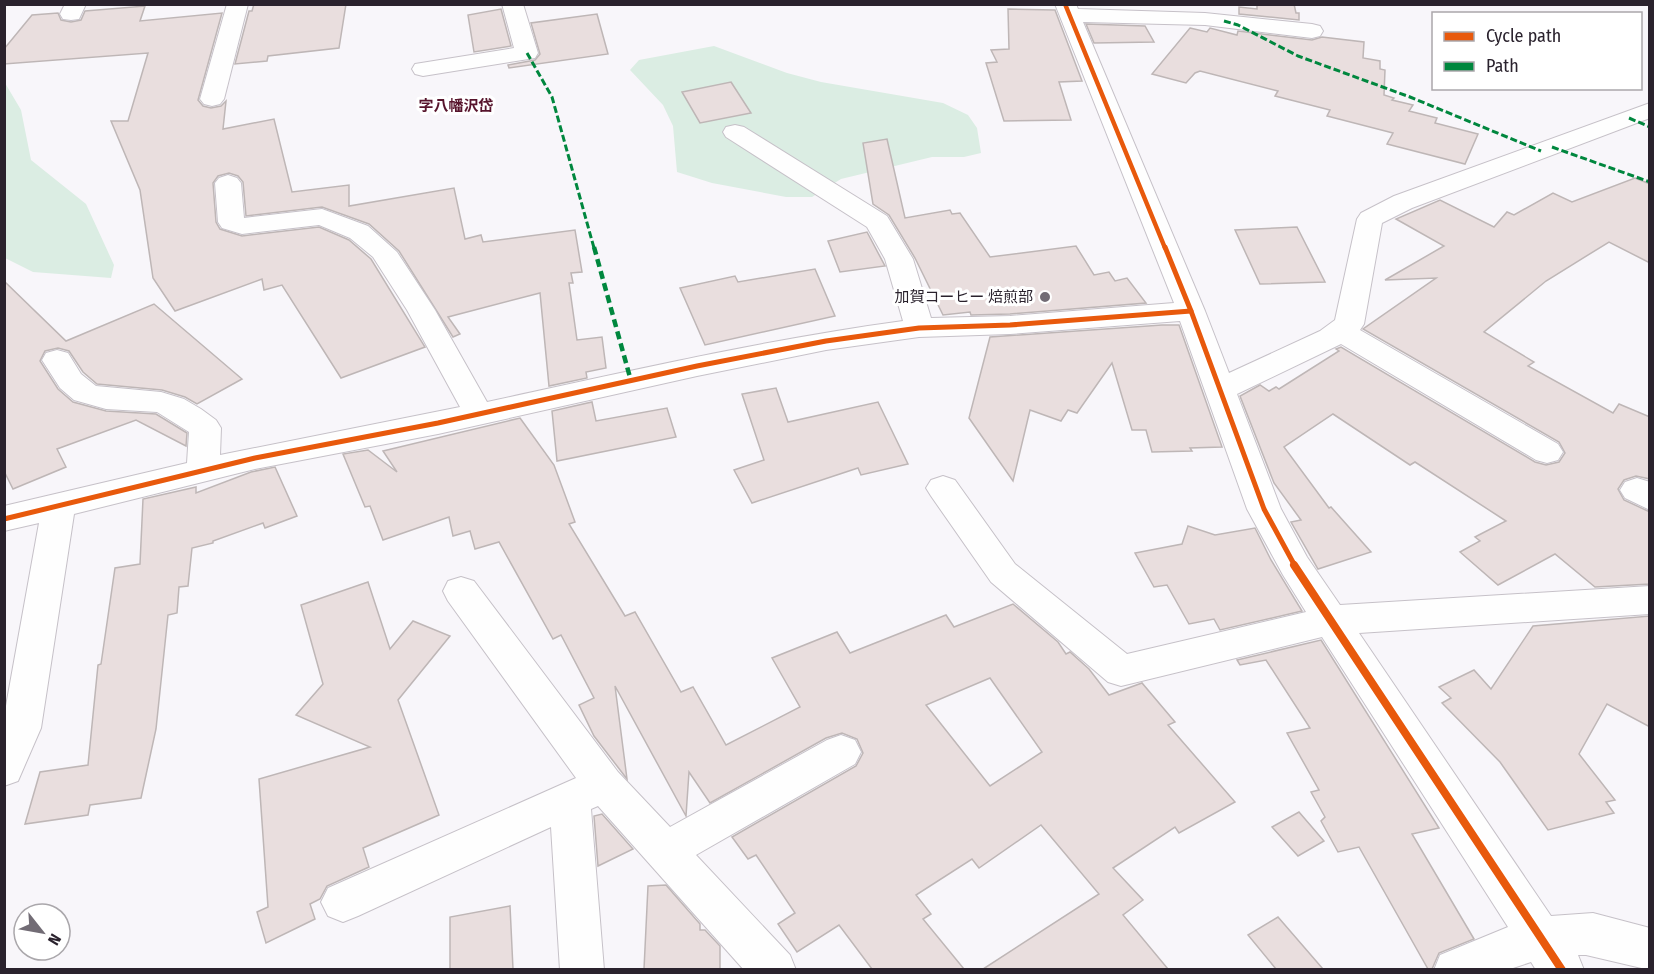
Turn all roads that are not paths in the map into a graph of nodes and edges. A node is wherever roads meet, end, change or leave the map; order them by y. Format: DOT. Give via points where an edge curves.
graph roads {
  1 [pos="238,4"];
  2 [pos="512,4"];
  3 [pos="1067,10"];
  4 [pos="1312,32"];
  5 [pos="423,69"];
  6 [pos="212,99"];
  7 [pos="1650,110"];
  8 [pos="735,132"];
  9 [pos="228,183"];
  10 [pos="1191,311"];
  11 [pos="919,328"];
  12 [pos="1340,331"];
  13 [pos="57,360"];
  14 [pos="1222,389"];
  15 [pos="479,414"];
  16 [pos="1547,452"];
  17 [pos="203,471"];
  18 [pos="943,488"];
  19 [pos="59,506"];
  20 [pos="8,510"];
  21 [pos="461,591"];
  22 [pos="1650,600"];
  23 [pos="1332,620"];
  24 [pos="841,752"];
  25 [pos="4,769"];
  26 [pos="587,792"];
  27 [pos="665,850"];
  28 [pos="343,902"];
  29 [pos="1650,950"];
  30 [pos="1552,954"];
  31 [pos="582,969"];
  32 [pos="774,969"];
  33 [pos="1456,969"];
  1 -- 6 [label="street"];
  2 -- 5 [label="street" via="527,53"];
  3 -- 4 [label="street" via="1205,19"];
  3 -- 10 [label="street"];
  7 -- 12 [label="street" via="1403,202 1370,219 1349,324"];
  8 -- 11 [label="street" via="878,222 899,259"];
  9 -- 15 [label="street" via="231,222 242,226 322,217 359,232 383,252 421,310"];
  10 -- 11 [label="street"];
  10 -- 14 [label="street"];
  11 -- 15 [label="street" via="803,345"];
  12 -- 14 [label="street"];
  12 -- 16 [label="street"];
  13 -- 17 [label="street" via="84,392 106,399 162,402 205,428"];
  14 -- 23 [label="street" via="1264,509 1295,566"];
  15 -- 17 [label="street"];
  17 -- 19 [label="street"];
  18 -- 23 [label="street" via="1003,573 1121,671"];
  19 -- 20 [label="street"];
  19 -- 25 [label="street" via="22,728"];
  21 -- 26 [label="street"];
  22 -- 23 [label="street"];
  23 -- 30 [label="street"];
  24 -- 27 [label="street"];
  26 -- 27 [label="street"];
  26 -- 28 [label="street"];
  26 -- 31 [label="street"];
  27 -- 32 [label="street"];
  29 -- 30 [label="street" via="1588,933"];
  30 -- 33 [label="street" via="1484,957"];
}
